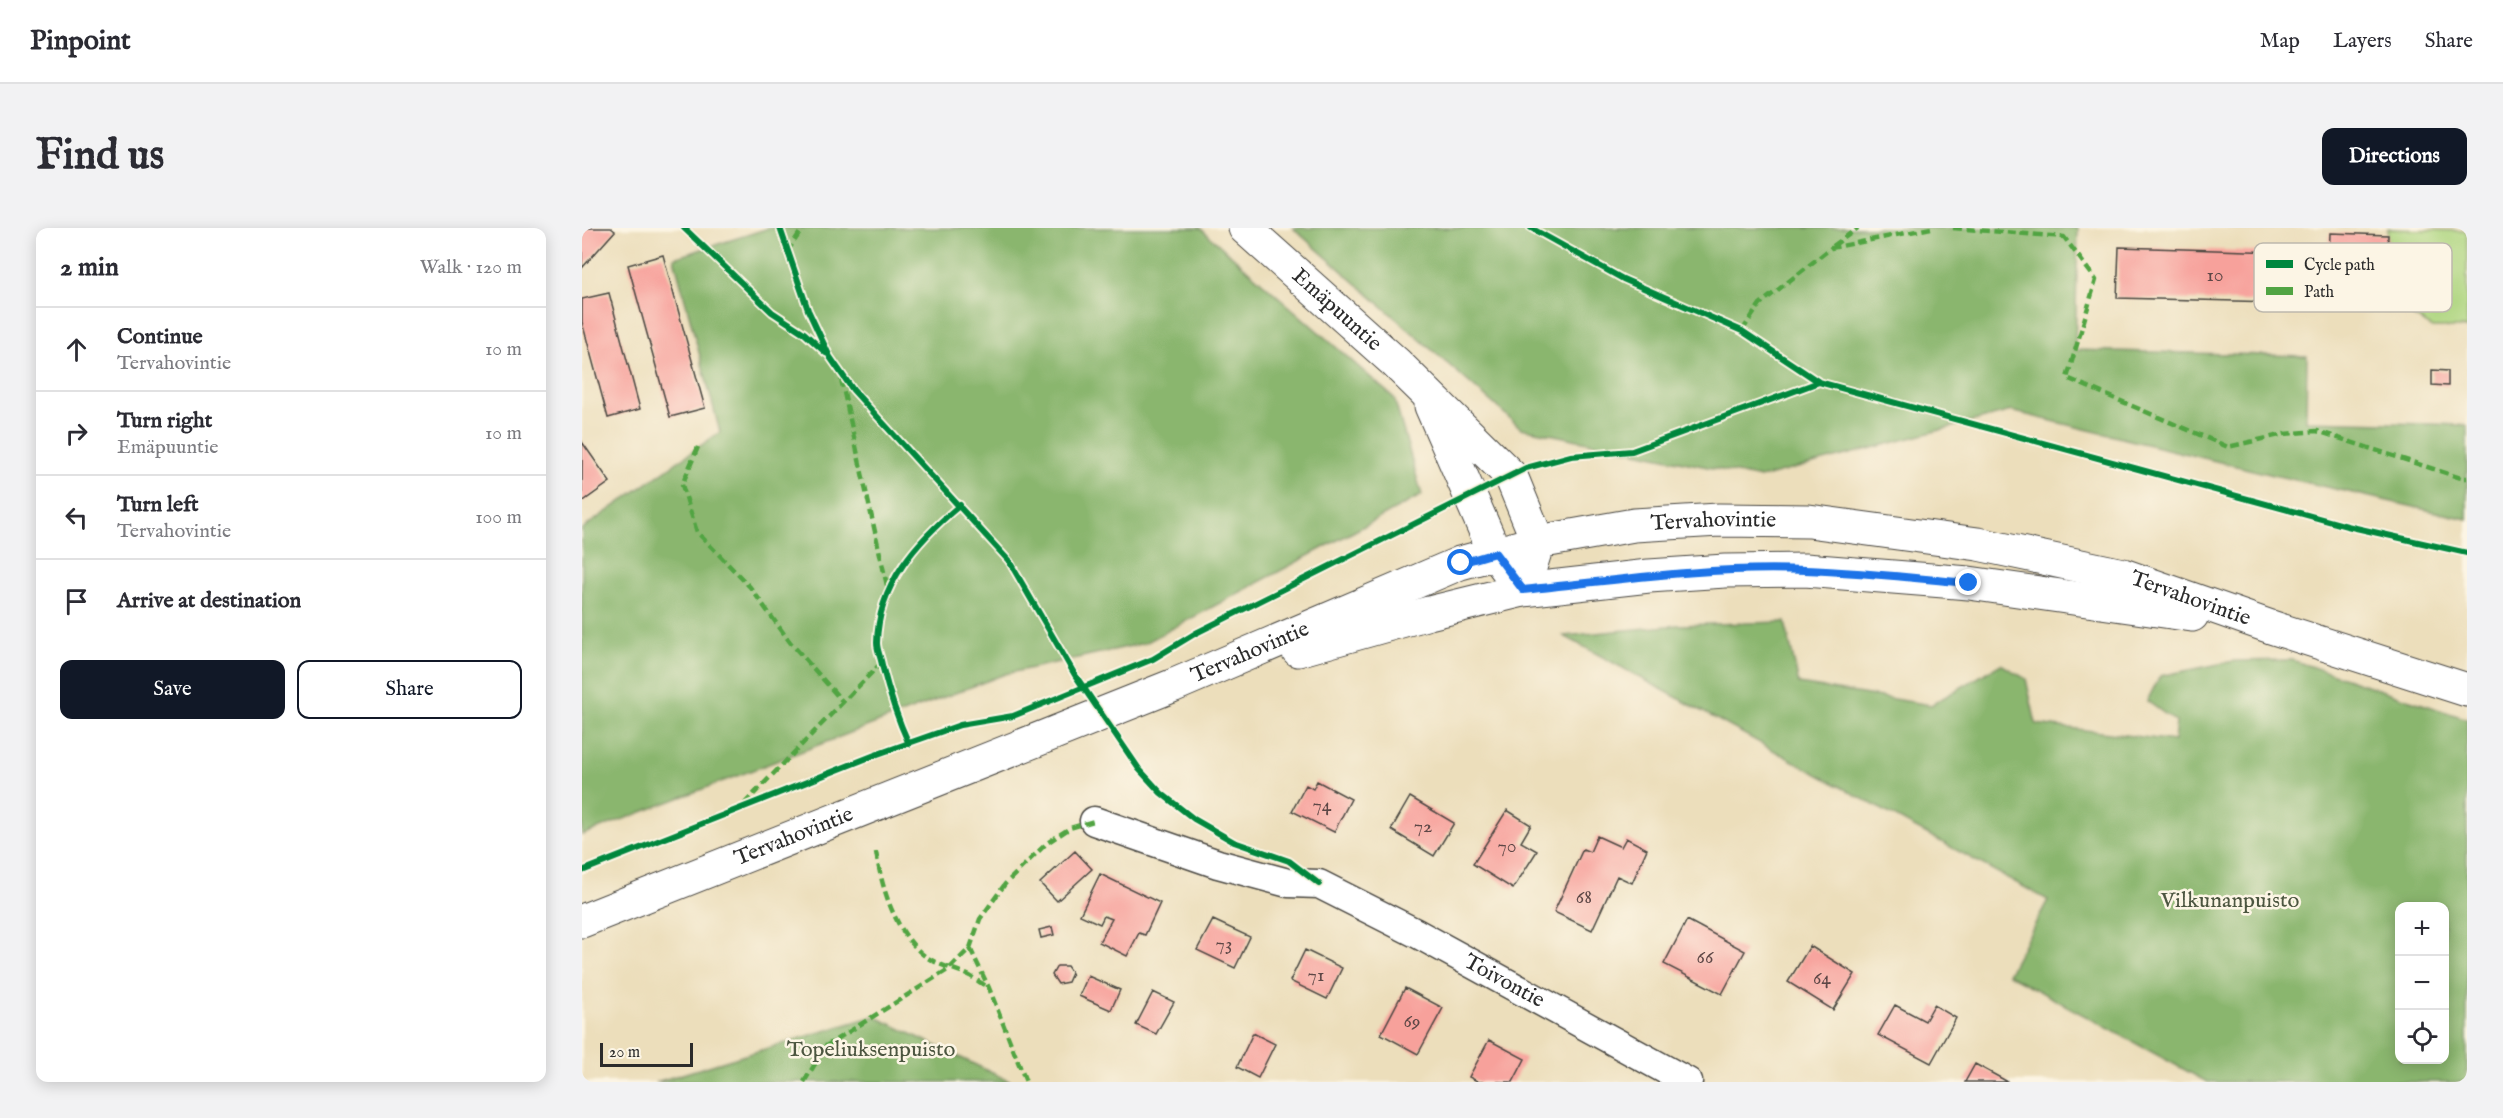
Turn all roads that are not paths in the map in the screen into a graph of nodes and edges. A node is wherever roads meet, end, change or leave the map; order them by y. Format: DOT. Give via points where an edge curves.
graph roads {
  1 [pos="1245,228"];
  2 [pos="1426,394"];
  3 [pos="1538,542"];
  4 [pos="1495,553"];
  5 [pos="1523,590"];
  6 [pos="2271,627"];
  7 [pos="1172,686"];
  8 [pos="2467,690"];
  9 [pos="1094,821"];
  10 [pos="582,921"];
  11 [pos="1688,1082"];
  1 -- 2 [label="main road, Emäpuuntie"];
  2 -- 3 [label="main road, Emäpuuntie" via="1511,476"];
  2 -- 4 [label="main road, Emäpuuntie"];
  3 -- 4 [label="main road, Tervahovintie"];
  3 -- 5 [label="main road"];
  3 -- 6 [label="main road, Tervahovintie" via="1634,525 1719,520 1809,521 1978,544 2123,575"];
  4 -- 5 [label="main road, Emäpuuntie"];
  4 -- 7 [label="main road, Tervahovintie" via="1420,579"];
  5 -- 6 [label="main road, Tervahovintie" via="1649,576 1804,570 1969,583"];
  5 -- 7 [label="main road, Tervahovintie"];
  6 -- 8 [label="main road, Tervahovintie"];
  7 -- 10 [label="main road, Tervahovintie"];
  9 -- 11 [label="street, Toivontie" via="1218,864 1288,883 1319,884"];
}
